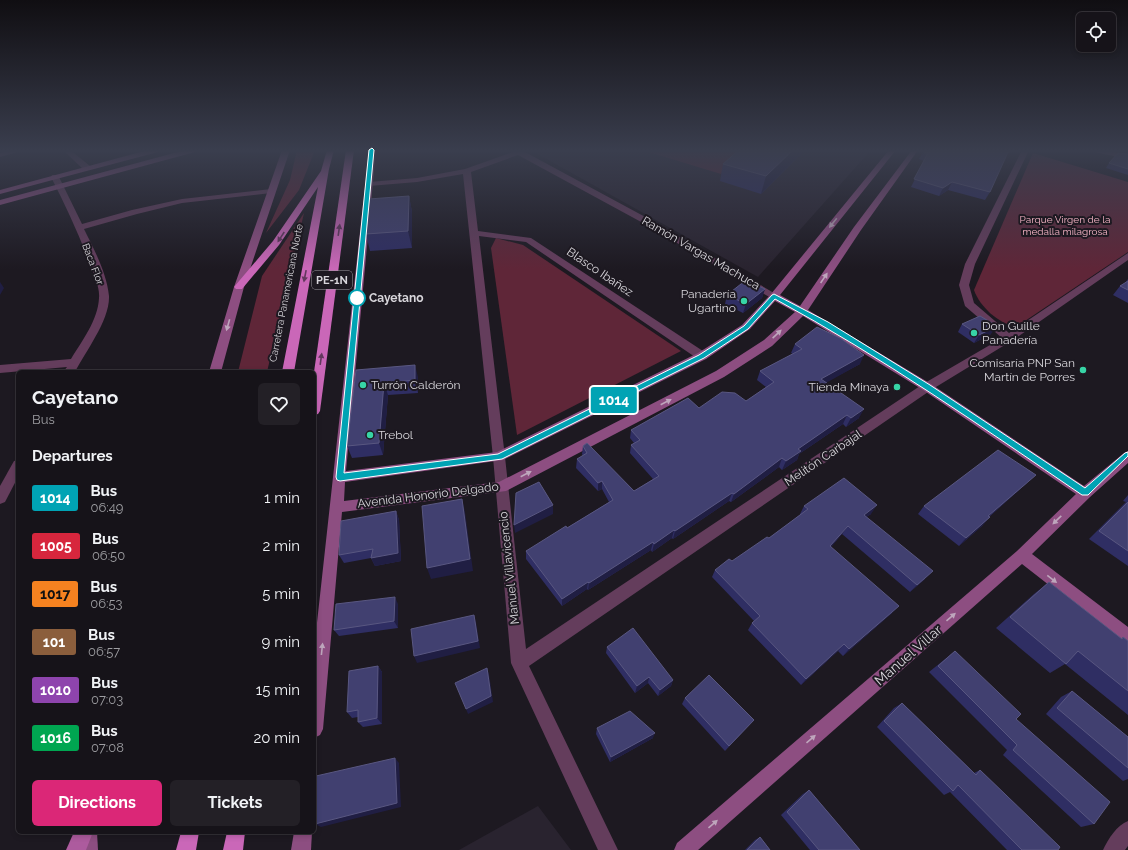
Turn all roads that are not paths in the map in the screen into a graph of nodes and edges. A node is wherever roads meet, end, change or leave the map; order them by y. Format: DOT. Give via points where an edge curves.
graph roads {
  1 [pos="47,190"];
  2 [pos="62,190"];
  3 [pos="312,190"];
  4 [pos="322,190"];
  5 [pos="345,190"];
  6 [pos="368,190"];
  7 [pos="469,190"];
  8 [pos="590,190"];
  9 [pos="861,190"];
  10 [pos="886,190"];
  11 [pos="1006,190"];
  12 [pos="271,191"];
  13 [pos="0,203"];
  14 [pos="79,228"];
  15 [pos="474,232"];
  16 [pos="1128,256"];
  17 [pos="239,287"];
  18 [pos="774,296"];
  19 [pos="802,310"];
  20 [pos="1009,338"];
  21 [pos="702,356"];
  22 [pos="75,362"];
  23 [pos="0,369"];
  24 [pos="70,370"];
  25 [pos="216,370"];
  26 [pos="288,370"];
  27 [pos="927,387"];
  28 [pos="316,396"];
  29 [pos="1128,456"];
  30 [pos="499,457"];
  31 [pos="16,469"];
  32 [pos="340,477"];
  33 [pos="8,485"];
  34 [pos="501,487"];
  35 [pos="1085,493"];
  36 [pos="0,498"];
  37 [pos="337,507"];
  38 [pos="1022,555"];
  39 [pos="1128,637"];
  40 [pos="519,664"];
  41 [pos="316,710"];
  42 [pos="1128,830"];
  43 [pos="83,834"];
  44 [pos="88,834"];
  45 [pos="190,834"];
  46 [pos="236,834"];
  47 [pos="303,834"];
  48 [pos="76,850"];
  49 [pos="88,850"];
  50 [pos="186,850"];
  51 [pos="233,850"];
  52 [pos="301,850"];
  53 [pos="608,850"];
  54 [pos="684,850"];
  55 [pos="1113,850"];
  1 -- 13 [label="street"];
  2 -- 14 [label="street, Baca Flor"];
  3 -- 17 [label="highway, one-way" via="276,243"];
  4 -- 26 [label="highway, Carretera Panamericana Norte / PE-1N, one-way"];
  28 -- 5 [label="highway, PE-1N, one-way"];
  6 -- 32 [label="street"];
  7 -- 15 [label="street, Manuel Villavicencio"];
  8 -- 18 [label="street, Ramón Vargas Machuca"];
  9 -- 18 [label="street, one-way"];
  19 -- 10 [label="street, Avenida Honorio Delgado, one-way"];
  11 -- 20 [label="street" via="970,264 964,285 969,304"];
  12 -- 14 [label="street" via="182,201"];
  12 -- 17 [label="street"];
  14 -- 22 [label="street, Baca Flor" via="100,276 104,297 98,319"];
  15 -- 21 [label="street, Blasco Ibañez" via="528,240"];
  15 -- 30 [label="street, Manuel Villavicencio"];
  16 -- 20 [label="street, Melitón Carbajal"];
  17 -- 25 [label="street, one-way"];
  18 -- 19 [label="street, Ramón Vargas Machuca"];
  18 -- 21 [label="street" via="746,327"];
  19 -- 27 [label="street, Ramón Vargas Machuca"];
  34 -- 19 [label="street, Avenida Honorio Delgado, one-way" via="720,374 768,343"];
  20 -- 27 [label="street, Melitón Carbajal"];
  21 -- 30 [label="street"];
  22 -- 23 [label="street"];
  22 -- 24 [label="street, Baca Flor"];
  27 -- 35 [label="street, Ramón Vargas Machuca"];
  27 -- 40 [label="street, Melitón Carbajal"];
  29 -- 35 [label="street, Manuel Villar"];
  30 -- 32 [label="street"];
  30 -- 34 [label="street, Manuel Villavicencio"];
  31 -- 33 [label="street"];
  32 -- 37 [label="street"];
  33 -- 36 [label="street"];
  34 -- 37 [label="street, Avenida Honorio Delgado"];
  34 -- 40 [label="street, Manuel Villavicencio"];
  35 -- 38 [label="street, Manuel Villar, one-way"];
  41 -- 37 [label="street, one-way"];
  38 -- 39 [label="street, one-way"];
  54 -- 38 [label="street, Manuel Villar, one-way"];
  40 -- 53 [label="street, Manuel Villavicencio"];
  42 -- 55 [label="street"];
  43 -- 48 [label="main road"];
  44 -- 49 [label="street"];
  45 -- 50 [label="highway"];
  46 -- 51 [label="highway"];
  47 -- 52 [label="street"];
}
